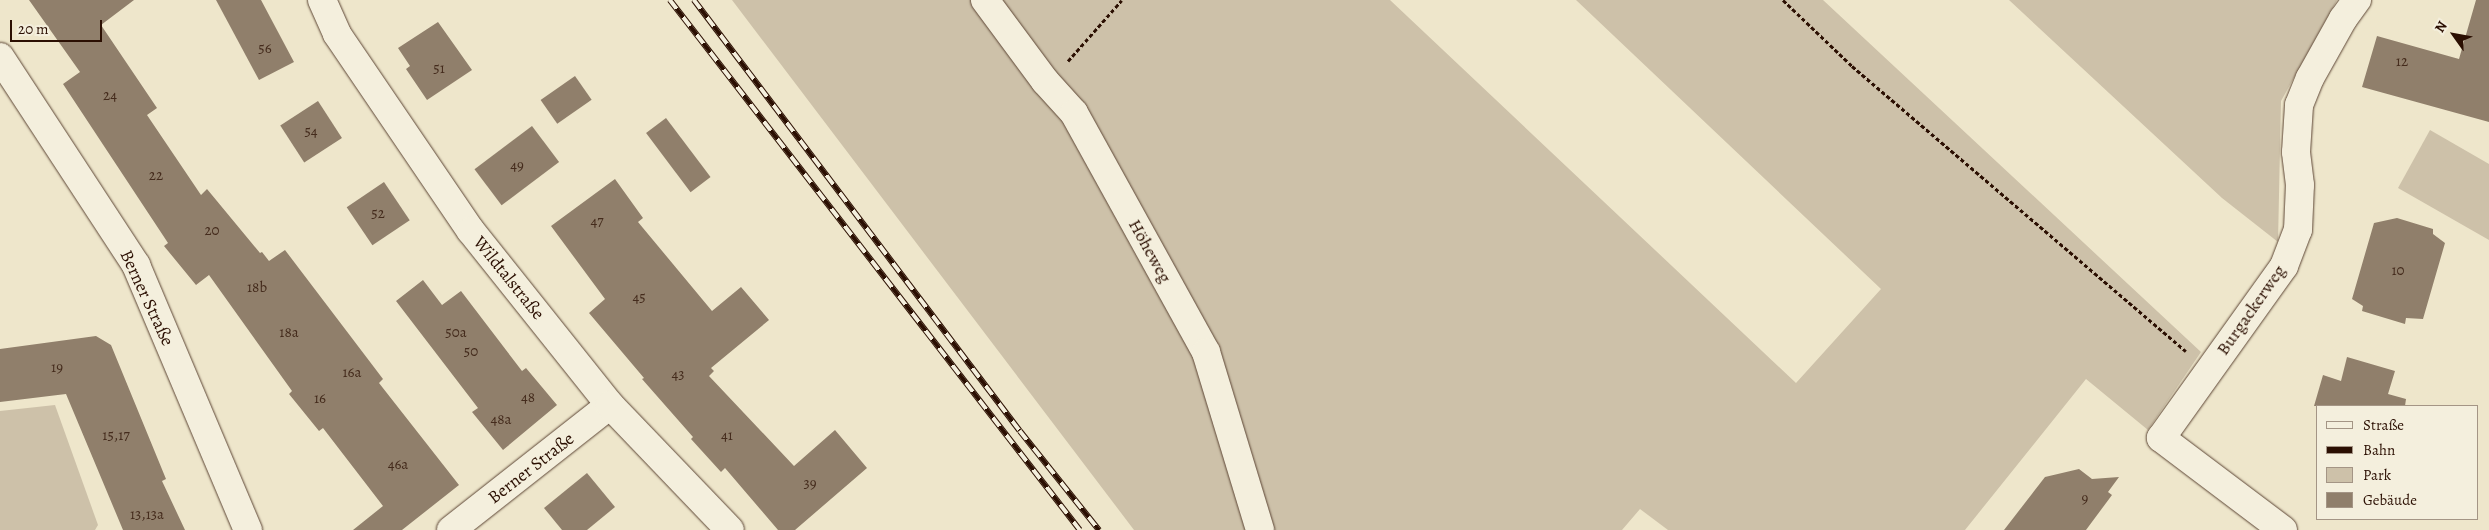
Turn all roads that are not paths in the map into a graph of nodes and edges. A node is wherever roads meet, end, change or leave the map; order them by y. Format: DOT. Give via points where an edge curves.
graph roads {
  1 [pos="322,0"];
  2 [pos="985,0"];
  3 [pos="2357,0"];
  4 [pos="0,57"];
  5 [pos="610,406"];
  6 [pos="248,530"];
  7 [pos="451,530"];
  8 [pos="730,530"];
  9 [pos="1260,530"];
  10 [pos="2283,530"];
  1 -- 5 [label="street, Wildtalstraße" via="338,34 471,231"];
  2 -- 9 [label="street, Höheweg" via="1045,81 1074,113 1206,352"];
  3 -- 10 [label="street, Burgackerweg" via="2310,78 2299,105 2296,152 2300,185 2298,230 2284,266 2161,438"];
  4 -- 6 [label="street, Berner Straße" via="136,265"];
  5 -- 7 [label="street, Berner Straße"];
  5 -- 8 [label="street, Wildtalstraße"];
}
